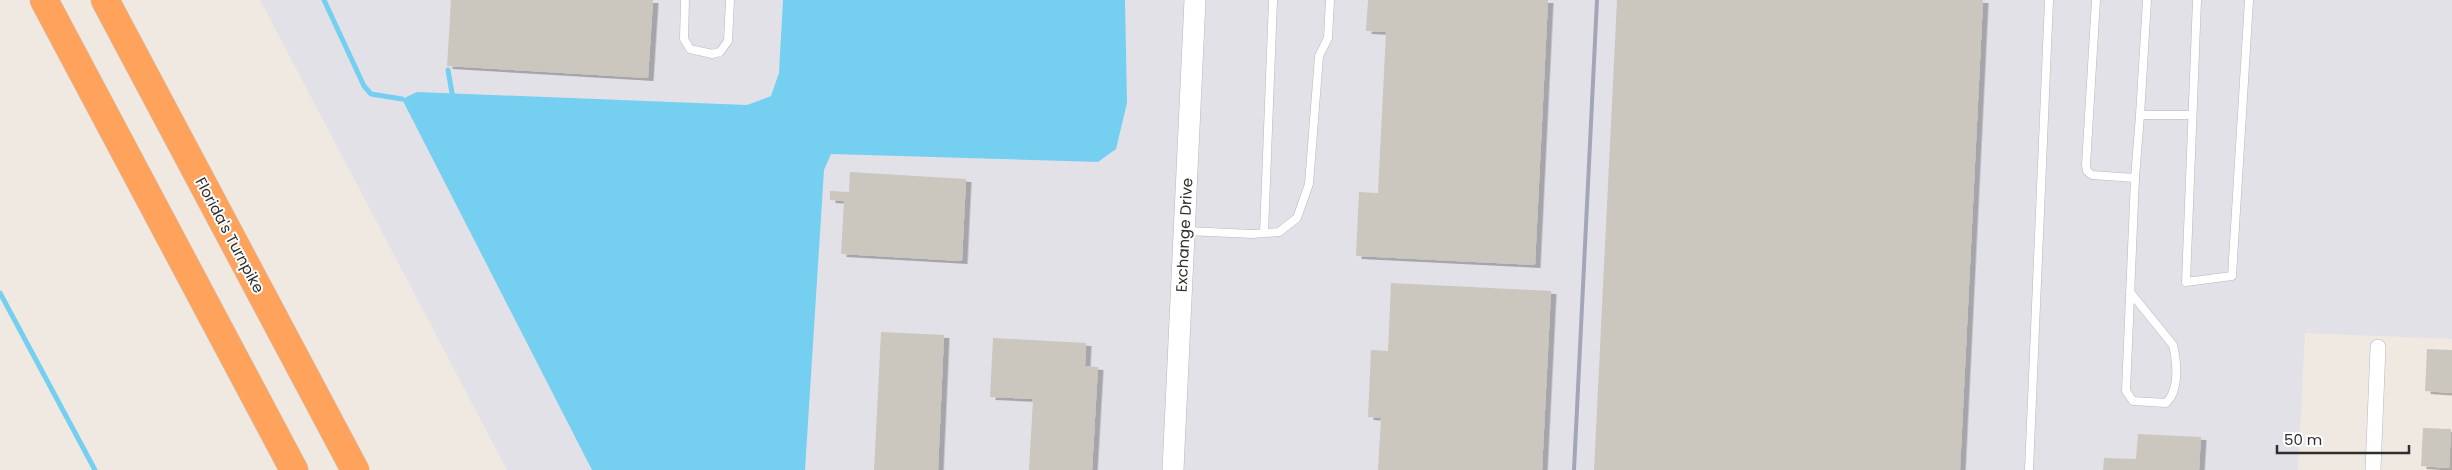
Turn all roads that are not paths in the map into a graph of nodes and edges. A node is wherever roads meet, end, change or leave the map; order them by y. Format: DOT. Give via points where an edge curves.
graph roads {
  1 [pos="44,0"];
  2 [pos="105,0"];
  3 [pos="685,0"];
  4 [pos="730,0"];
  5 [pos="1195,0"];
  6 [pos="1273,0"];
  7 [pos="1330,0"];
  8 [pos="2049,0"];
  9 [pos="2096,0"];
  10 [pos="2147,0"];
  11 [pos="2197,0"];
  12 [pos="2249,0"];
  13 [pos="2191,114"];
  14 [pos="2140,115"];
  15 [pos="2135,178"];
  16 [pos="1184,231"];
  17 [pos="1264,233"];
  18 [pos="2130,292"];
  19 [pos="2378,347"];
  20 [pos="294,470"];
  21 [pos="356,470"];
  22 [pos="1173,470"];
  23 [pos="2029,470"];
  24 [pos="2373,470"];
  1 -- 20 [label="highway"];
  2 -- 21 [label="highway, Florida's Turnpike"];
  3 -- 4 [label="lane" via="684,39 690,49 712,54 720,52 728,41"];
  5 -- 16 [label="street, Exchange Drive"];
  6 -- 17 [label="lane"];
  7 -- 17 [label="lane" via="1328,38 1319,56 1309,184 1297,218 1279,232"];
  8 -- 23 [label="lane"];
  9 -- 15 [label="lane" via="2087,170 2092,175"];
  10 -- 14 [label="lane"];
  11 -- 13 [label="lane"];
  12 -- 13 [label="lane" via="2232,276 2186,282"];
  13 -- 14 [label="lane"];
  14 -- 15 [label="lane"];
  15 -- 18 [label="lane"];
  16 -- 17 [label="lane"];
  16 -- 22 [label="street, Exchange Drive"];
  18 -- 18 [label="lane" via="2127,395 2132,401 2166,403 2175,391 2172,345"];
  19 -- 24 [label="street"];
}
